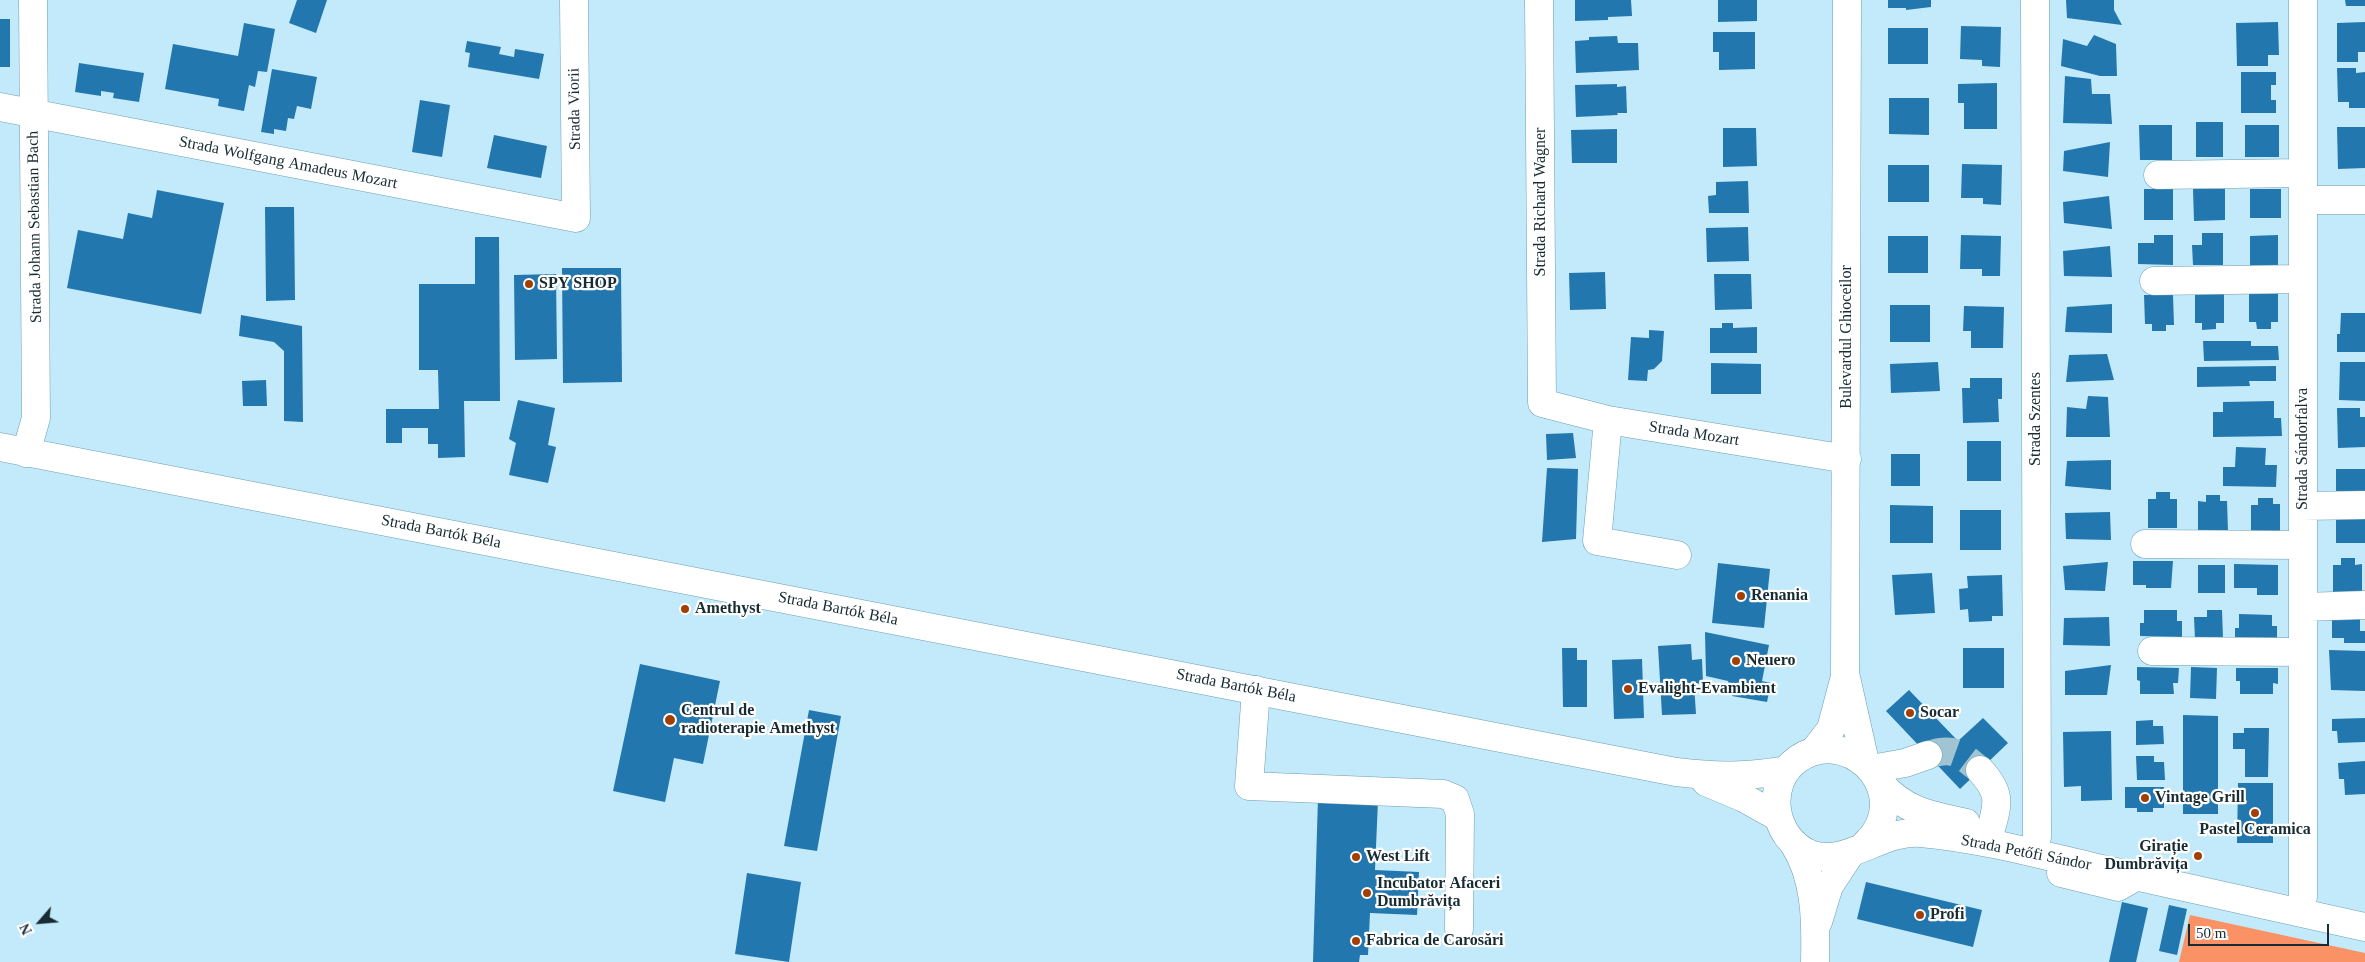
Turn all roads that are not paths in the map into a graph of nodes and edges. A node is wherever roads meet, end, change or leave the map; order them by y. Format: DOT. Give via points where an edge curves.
graph roads {
  1 [pos="33,0"];
  2 [pos="574,0"];
  3 [pos="1539,0"];
  4 [pos="1847,0"];
  5 [pos="2035,0"];
  6 [pos="2303,0"];
  7 [pos="0,107"];
  8 [pos="34,115"];
  9 [pos="2303,173"];
  10 [pos="2158,175"];
  11 [pos="2303,200"];
  12 [pos="2365,200"];
  13 [pos="576,218"];
  14 [pos="2303,279"];
  15 [pos="2154,280"];
  16 [pos="1542,403"];
  17 [pos="1608,420"];
  18 [pos="13,450"];
  19 [pos="1847,459"];
  20 [pos="2365,505"];
  21 [pos="2303,506"];
  22 [pos="2146,544"];
  23 [pos="2303,545"];
  24 [pos="1676,555"];
  25 [pos="2365,605"];
  26 [pos="2303,606"];
  27 [pos="2152,651"];
  28 [pos="2303,652"];
  29 [pos="1845,673"];
  30 [pos="1256,690"];
  31 [pos="1814,751"];
  32 [pos="1928,755"];
  33 [pos="1787,770"];
  34 [pos="1980,770"];
  35 [pos="1872,771"];
  36 [pos="1676,772"];
  37 [pos="1778,817"];
  38 [pos="1990,829"];
  39 [pos="2037,838"];
  40 [pos="1794,844"];
  41 [pos="1857,850"];
  42 [pos="2303,897"];
  43 [pos="2365,911"];
  44 [pos="2365,927"];
  45 [pos="1816,928"];
  46 [pos="1459,929"];
  47 [pos="1815,962"];
  1 -- 8 [label="street, Strada Johann Sebastian Bach"];
  2 -- 13 [label="street, Strada Viorii"];
  3 -- 16 [label="street, Strada Richard Wagner"];
  4 -- 19 [label="street, Bulevardul Ghioceilor"];
  5 -- 39 [label="street, Strada Szentes"];
  6 -- 9 [label="street, Strada Sándorfalva"];
  7 -- 8 [label="street, Strada Wolfgang Amadeus Mozart"];
  8 -- 13 [label="street, Strada Wolfgang Amadeus Mozart"];
  8 -- 18 [label="street, Strada Johann Sebastian Bach" via="36,418"];
  9 -- 10 [label="street"];
  9 -- 11 [label="street, Strada Sándorfalva"];
  11 -- 12 [label="street"];
  11 -- 14 [label="street, Strada Sándorfalva"];
  14 -- 15 [label="street"];
  14 -- 21 [label="street, Strada Sándorfalva"];
  16 -- 17 [label="street, Strada Mozart"];
  17 -- 19 [label="street, Strada Mozart"];
  17 -- 24 [label="street" via="1596,540"];
  18 -- 30 [label="street, Strada Bartók Béla"];
  19 -- 29 [label="street, Bulevardul Ghioceilor"];
  20 -- 21 [label="street"];
  21 -- 23 [label="street, Strada Sándorfalva"];
  22 -- 23 [label="street"];
  23 -- 26 [label="street, Strada Sándorfalva"];
  25 -- 26 [label="street"];
  26 -- 28 [label="street, Strada Sándorfalva"];
  27 -- 28 [label="street"];
  28 -- 42 [label="street, Strada Sándorfalva"];
  29 -- 31 [label="street, Bulevardul Ghioceilor" via="1831,730"];
  29 -- 35 [label="street, Bulevardul Ghioceilor"];
  30 -- 36 [label="street, Strada Bartók Béla"];
  30 -- 46 [label="street" via="1248,786 1443,794 1455,799 1460,814"];
  31 -- 33 [label="street" via="1798,759"];
  31 -- 35 [label="street" via="1832,749 1849,753"];
  32 -- 35 [label="street"];
  33 -- 36 [label="street, Strada Bartók Béla" via="1726,777"];
  33 -- 37 [label="street" via="1779,784 1776,800"];
  34 -- 38 [label="street" via="1994,786 1998,799"];
  35 -- 38 [label="street, Strada Petőfi Sándor" via="1903,805 1917,812"];
  35 -- 41 [label="street" via="1884,801 1882,818 1875,833"];
  36 -- 37 [label="street, Strada Bartók Béla" via="1744,798"];
  37 -- 40 [label="street"];
  38 -- 39 [label="street, Strada Petőfi Sándor"];
  39 -- 42 [label="street, Strada Petőfi Sándor"];
  40 -- 41 [label="street" via="1811,854 1830,857"];
  40 -- 45 [label="street" via="1804,859"];
  41 -- 44 [label="street, Strada Petőfi Sándor" via="1914,832 2010,848"];
  41 -- 45 [label="street" via="1829,886"];
  42 -- 43 [label="street, Strada Petőfi Sándor"];
  45 -- 47 [label="street"];
}
